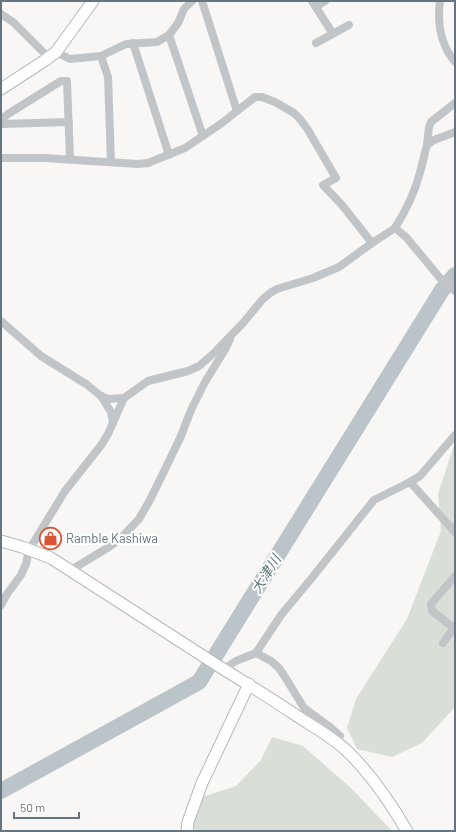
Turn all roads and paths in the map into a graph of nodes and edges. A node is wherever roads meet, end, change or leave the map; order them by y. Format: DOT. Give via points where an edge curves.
graph roads {
  1 [pos="93,1"];
  2 [pos="192,1"];
  3 [pos="202,1"];
  4 [pos="325,1"];
  5 [pos="440,1"];
  6 [pos="314,4"];
  7 [pos="1,14"];
  8 [pos="349,25"];
  9 [pos="333,34"];
  10 [pos="169,36"];
  11 [pos="133,43"];
  12 [pos="316,44"];
  13 [pos="52,55"];
  14 [pos="101,56"];
  15 [pos="455,62"];
  16 [pos="1,89"];
  17 [pos="455,103"];
  18 [pos="237,111"];
  19 [pos="1,120"];
  20 [pos="69,122"];
  21 [pos="1,124"];
  22 [pos="455,132"];
  23 [pos="203,136"];
  24 [pos="427,145"];
  25 [pos="169,155"];
  26 [pos="1,158"];
  27 [pos="70,159"];
  28 [pos="110,162"];
  29 [pos="395,228"];
  30 [pos="372,243"];
  31 [pos="454,290"];
  32 [pos="1,321"];
  33 [pos="231,335"];
  34 [pos="101,396"];
  35 [pos="124,398"];
  36 [pos="113,422"];
  37 [pos="455,435"];
  38 [pos="410,482"];
  39 [pos="455,532"];
  40 [pos="1,541"];
  41 [pos="30,550"];
  42 [pos="71,570"];
  43 [pos="455,576"];
  44 [pos="1,605"];
  45 [pos="454,627"];
  46 [pos="443,643"];
  47 [pos="256,653"];
  48 [pos="222,668"];
  49 [pos="249,684"];
  50 [pos="336,742"];
  51 [pos="187,831"];
  52 [pos="407,831"];
  1 -- 13 [label="street"];
  2 -- 10 [label="street" via="184,9"];
  3 -- 18 [label="street"];
  4 -- 6 [label="street"];
  5 -- 15 [label="street" via="439,26 442,40"];
  6 -- 9 [label="street"];
  7 -- 13 [label="street"];
  8 -- 9 [label="street"];
  9 -- 12 [label="street"];
  10 -- 11 [label="street" via="157,42"];
  10 -- 23 [label="street"];
  11 -- 14 [label="street"];
  11 -- 25 [label="street"];
  13 -- 14 [label="street" via="70,59"];
  13 -- 16 [label="street"];
  14 -- 28 [label="street" via="108,77"];
  17 -- 24 [label="street" via="431,122 428,127"];
  18 -- 23 [label="street"];
  18 -- 30 [label="street" via="255,97 262,97 294,113 308,130 336,178 323,185"];
  19 -- 20 [label="street" via="61,81 67,81"];
  20 -- 21 [label="street"];
  20 -- 27 [label="street"];
  22 -- 24 [label="street"];
  23 -- 25 [label="street"];
  24 -- 29 [label="street" via="419,177"];
  25 -- 28 [label="street" via="148,163"];
  26 -- 27 [label="street"];
  27 -- 28 [label="street"];
  29 -- 30 [label="street"];
  29 -- 31 [label="street"];
  30 -- 33 [label="street" via="339,267 270,293"];
  32 -- 34 [label="street" via="41,356"];
  33 -- 35 [label="street" via="199,366 148,381"];
  33 -- 42 [label="street" via="205,382 139,519 121,538"];
  34 -- 35 [label="street" via="108,399"];
  34 -- 36 [label="street" via="111,412"];
  35 -- 36 [label="street"];
  36 -- 41 [label="street" via="102,444 65,491"];
  37 -- 38 [label="street" via="420,476"];
  38 -- 39 [label="street"];
  38 -- 47 [label="street" via="374,500 280,615"];
  40 -- 41 [label="street"];
  41 -- 42 [label="street" via="51,558"];
  41 -- 44 [label="street" via="26,564"];
  42 -- 48 [label="street"];
  43 -- 45 [label="street" via="431,604 432,611"];
  45 -- 46 [label="street"];
  47 -- 48 [label="street"];
  47 -- 50 [label="street" via="279,668 304,708 340,736"];
  48 -- 49 [label="street"];
  49 -- 50 [label="street"];
  49 -- 51 [label="street" via="202,783"];
  50 -- 52 [label="street" via="361,765 378,786"];
}
